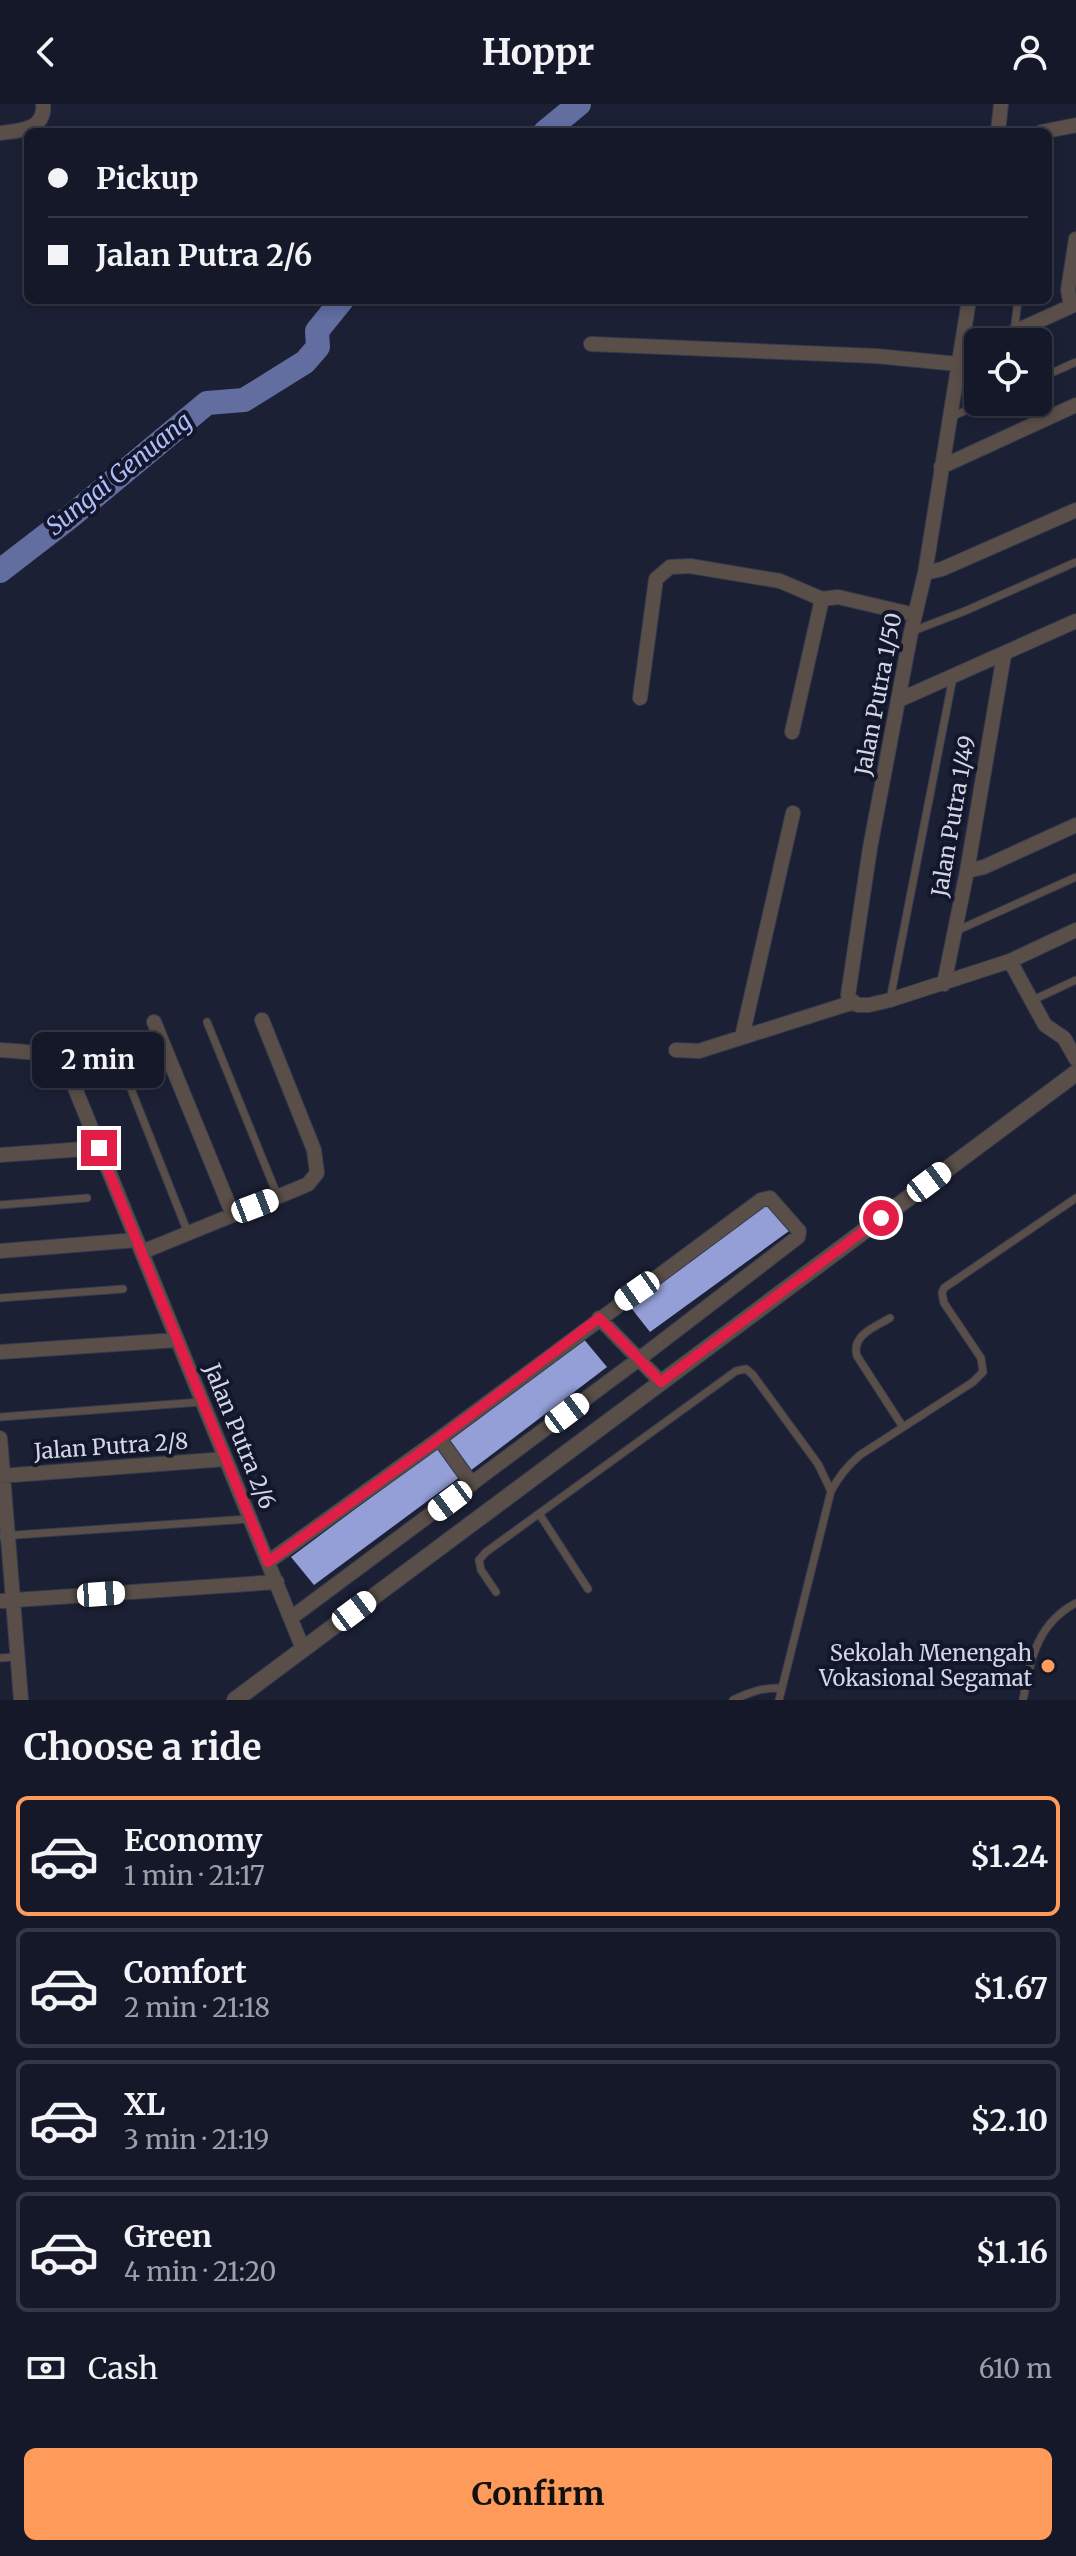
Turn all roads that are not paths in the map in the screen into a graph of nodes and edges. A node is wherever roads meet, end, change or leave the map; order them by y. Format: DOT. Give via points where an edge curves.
graph roads {
  1 [pos="43,104"];
  2 [pos="1001,104"];
  3 [pos="1076,125"];
  4 [pos="30,128"];
  5 [pos="998,128"];
  6 [pos="24,130"];
  7 [pos="1052,130"];
  8 [pos="0,133"];
  9 [pos="1076,239"];
  10 [pos="968,304"];
  11 [pos="1018,304"];
  12 [pos="1074,305"];
  13 [pos="1015,328"];
  14 [pos="1025,328"];
  15 [pos="591,344"];
  16 [pos="964,354"];
  17 [pos="960,356"];
  18 [pos="1076,362"];
  19 [pos="1052,373"];
  20 [pos="1076,405"];
  21 [pos="964,411"];
  22 [pos="951,417"];
  23 [pos="941,467"];
  24 [pos="1076,510"];
  25 [pos="1076,562"];
  26 [pos="925,573"];
  27 [pos="822,599"];
  28 [pos="915,615"];
  29 [pos="1076,621"];
  30 [pos="911,632"];
  31 [pos="1004,655"];
  32 [pos="953,677"];
  33 [pos="640,698"];
  34 [pos="899,700"];
  35 [pos="792,732"];
  36 [pos="793,813"];
  37 [pos="1076,825"];
  38 [pos="967,871"];
  39 [pos="1076,877"];
  40 [pos="1076,930"];
  41 [pos="954,932"];
  42 [pos="1010,961"];
  43 [pos="1076,980"];
  44 [pos="944,984"];
  45 [pos="890,1000"];
  46 [pos="1031,1001"];
  47 [pos="854,1002"];
  48 [pos="262,1020"];
  49 [pos="154,1022"];
  50 [pos="207,1022"];
  51 [pos="1070,1036"];
  52 [pos="742,1037"];
  53 [pos="114,1046"];
  54 [pos="0,1050"];
  55 [pos="676,1050"];
  56 [pos="1076,1059"];
  57 [pos="1076,1073"];
  58 [pos="99,1148"];
  59 [pos="0,1155"];
  60 [pos="278,1197"];
  61 [pos="87,1198"];
  62 [pos="1076,1198"];
  63 [pos="0,1205"];
  64 [pos="233,1215"];
  65 [pos="188,1233"];
  66 [pos="139,1246"];
  67 [pos="0,1251"];
  68 [pos="123,1289"];
  69 [pos="0,1298"];
  70 [pos="599,1318"];
  71 [pos="890,1318"];
  72 [pos="177,1340"];
  73 [pos="0,1352"];
  74 [pos="639,1359"];
  75 [pos="661,1382"];
  76 [pos="202,1402"];
  77 [pos="0,1417"];
  78 [pos="903,1427"];
  79 [pos="0,1438"];
  80 [pos="436,1441"];
  81 [pos="226,1459"];
  82 [pos="1,1476"];
  83 [pos="472,1484"];
  84 [pos="831,1491"];
  85 [pos="540,1515"];
  86 [pos="251,1519"];
  87 [pos="4,1536"];
  88 [pos="268,1562"];
  89 [pos="277,1582"];
  90 [pos="588,1589"];
  91 [pos="496,1592"];
  92 [pos="7,1601"];
  93 [pos="1076,1603"];
  94 [pos="291,1618"];
  95 [pos="303,1649"];
  96 [pos="18,1657"];
  97 [pos="0,1658"];
  98 [pos="782,1688"];
  99 [pos="21,1700"];
  100 [pos="235,1700"];
  101 [pos="733,1700"];
  102 [pos="779,1700"];
  103 [pos="1023,1700"];
  1 -- 4 [label="street" via="38,123"];
  2 -- 5 [label="street"];
  3 -- 7 [label="street"];
  6 -- 8 [label="street"];
  9 -- 12 [label="street" via="1068,290"];
  10 -- 17 [label="street, Jalan Putra 1/50"];
  11 -- 13 [label="lane"];
  12 -- 14 [label="street"];
  15 -- 17 [label="street"];
  16 -- 17 [label="street"];
  17 -- 22 [label="street, Jalan Putra 1/50"];
  18 -- 19 [label="lane"];
  20 -- 23 [label="street"];
  21 -- 22 [label="lane"];
  22 -- 23 [label="street, Jalan Putra 1/50"];
  23 -- 26 [label="street, Jalan Putra 1/50"];
  24 -- 26 [label="street"];
  25 -- 30 [label="lane"];
  26 -- 28 [label="street, Jalan Putra 1/50"];
  27 -- 28 [label="street" via="838,597"];
  27 -- 33 [label="street" via="780,581 670,567 656,579"];
  27 -- 35 [label="street"];
  28 -- 30 [label="street, Jalan Putra 1/50"];
  29 -- 31 [label="street"];
  30 -- 34 [label="street, Jalan Putra 1/50"];
  31 -- 32 [label="street"];
  31 -- 38 [label="street, Jalan Putra 1/49"];
  32 -- 34 [label="street"];
  32 -- 45 [label="lane"];
  34 -- 47 [label="street, Jalan Putra 1/50" via="849,987"];
  36 -- 52 [label="street"];
  37 -- 38 [label="street"];
  38 -- 41 [label="street, Jalan Putra 1/49"];
  39 -- 41 [label="lane"];
  40 -- 42 [label="street"];
  41 -- 44 [label="street, Jalan Putra 1/49"];
  42 -- 44 [label="street"];
  42 -- 46 [label="street"];
  43 -- 46 [label="lane"];
  44 -- 45 [label="street"];
  45 -- 47 [label="street"];
  46 -- 51 [label="street" via="1045,1025"];
  47 -- 52 [label="street"];
  48 -- 60 [label="street" via="318,1167 308,1184"];
  49 -- 64 [label="street"];
  50 -- 60 [label="lane"];
  51 -- 56 [label="street"];
  52 -- 55 [label="street" via="699,1051"];
  53 -- 65 [label="lane"];
  54 -- 58 [label="street, Jalan Putra 2/6" via="56,1058 68,1071"];
  57 -- 75 [label="street"];
  58 -- 59 [label="street"];
  58 -- 66 [label="street, Jalan Putra 2/6"];
  60 -- 64 [label="street"];
  61 -- 63 [label="lane"];
  62 -- 78 [label="lane" via="944,1288 944,1303 981,1358 983,1372"];
  64 -- 65 [label="street"];
  65 -- 66 [label="street"];
  66 -- 67 [label="street"];
  66 -- 72 [label="street, Jalan Putra 2/6"];
  68 -- 69 [label="lane"];
  70 -- 74 [label="street"];
  70 -- 74 [label="street" via="770,1198 799,1231 798,1237"];
  70 -- 80 [label="street"];
  71 -- 78 [label="lane" via="858,1339 855,1348"];
  72 -- 73 [label="street"];
  72 -- 76 [label="street, Jalan Putra 2/6"];
  74 -- 75 [label="street"];
  74 -- 83 [label="street"];
  75 -- 95 [label="street"];
  76 -- 77 [label="lane"];
  76 -- 81 [label="street, Jalan Putra 2/6"];
  78 -- 84 [label="lane" via="844,1468"];
  79 -- 82 [label="street"];
  80 -- 83 [label="street"];
  80 -- 88 [label="street"];
  81 -- 82 [label="street, Jalan Putra 2/8"];
  81 -- 86 [label="street, Jalan Putra 2/6"];
  82 -- 87 [label="street"];
  83 -- 94 [label="street"];
  84 -- 85 [label="lane" via="818,1464 746,1369 736,1371"];
  84 -- 98 [label="lane"];
  85 -- 90 [label="lane"];
  85 -- 91 [label="lane" via="479,1560"];
  86 -- 87 [label="lane"];
  86 -- 88 [label="street, Jalan Putra 2/6"];
  87 -- 92 [label="street"];
  88 -- 89 [label="street, Jalan Putra 2/6"];
  89 -- 92 [label="street"];
  89 -- 94 [label="street, Jalan Putra 2/6"];
  92 -- 96 [label="street"];
  93 -- 103 [label="lane" via="1038,1640"];
  94 -- 95 [label="street, Jalan Putra 2/6"];
  95 -- 100 [label="street"];
  96 -- 97 [label="lane"];
  96 -- 99 [label="street"];
  98 -- 101 [label="lane" via="769,1687"];
  98 -- 102 [label="lane"];
}
